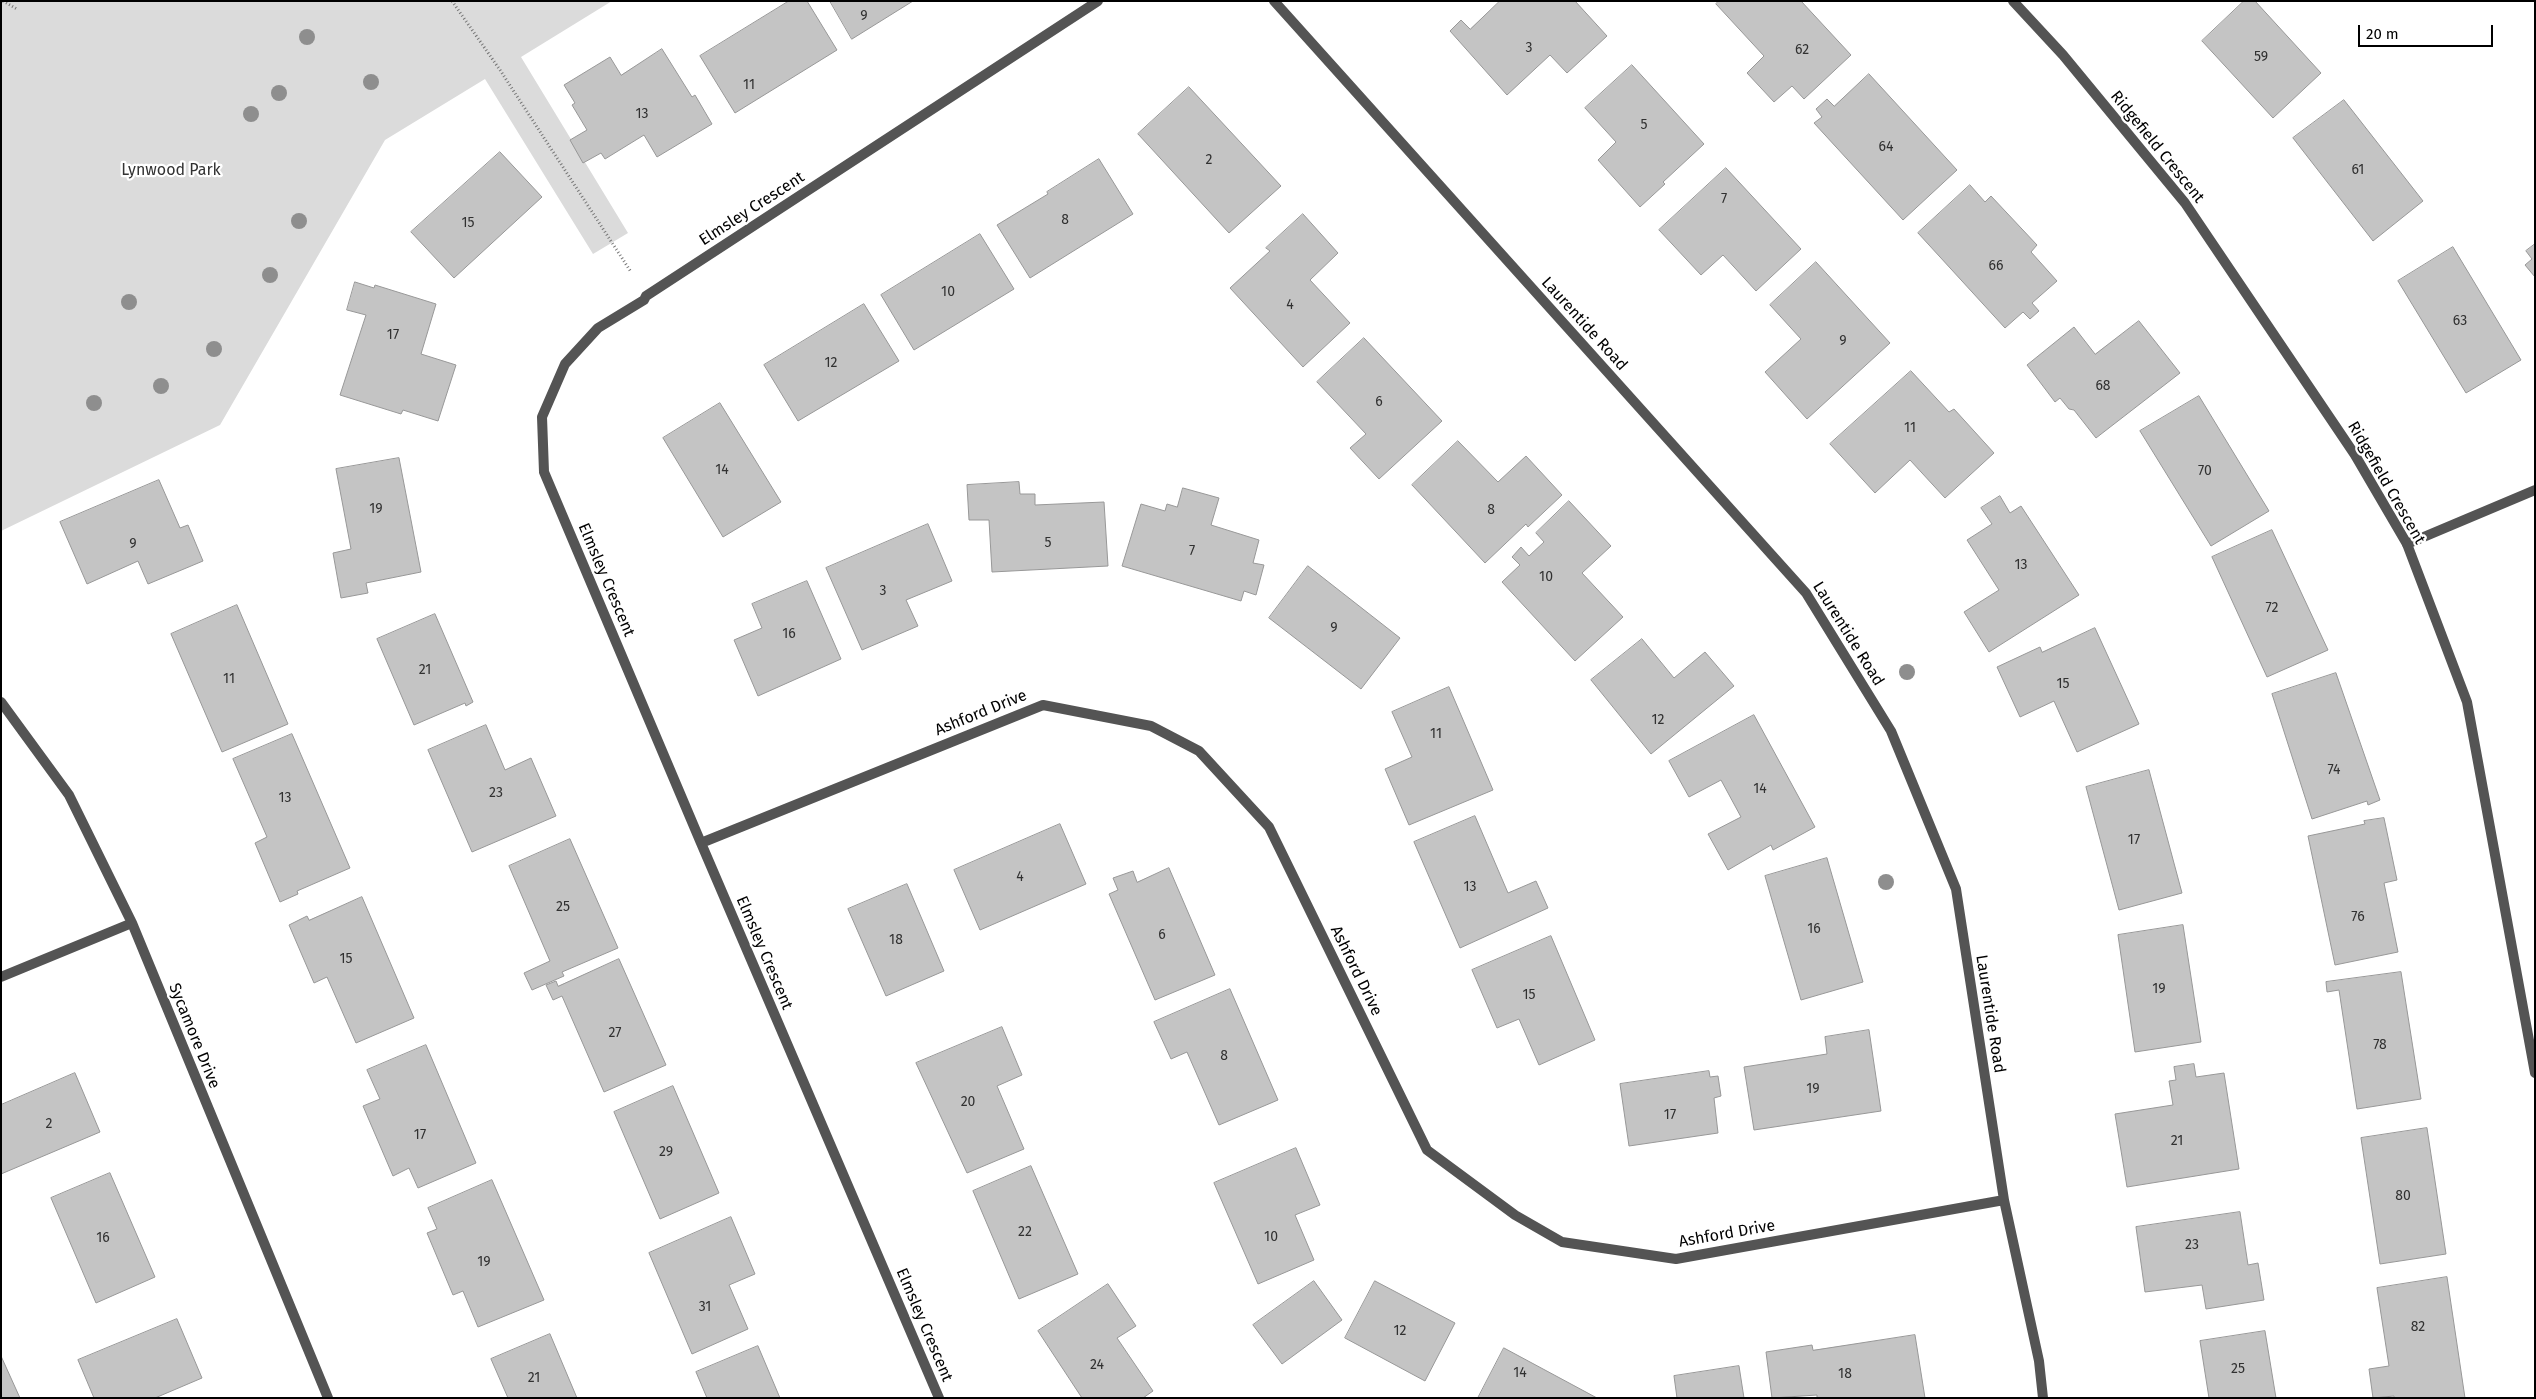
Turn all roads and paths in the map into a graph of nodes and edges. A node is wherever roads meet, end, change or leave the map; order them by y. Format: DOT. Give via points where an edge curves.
graph roads {
  1 [pos="3,1"];
  2 [pos="452,1"];
  3 [pos="1098,1"];
  4 [pos="1274,1"];
  5 [pos="2013,1"];
  6 [pos="17,10"];
  7 [pos="646,296"];
  8 [pos="2535,490"];
  9 [pos="2406,544"];
  10 [pos="1,702"];
  11 [pos="700,843"];
  12 [pos="132,923"];
  13 [pos="1,976"];
  14 [pos="2535,1073"];
  15 [pos="2004,1200"];
  16 [pos="328,1398"];
  17 [pos="939,1398"];
  18 [pos="2042,1398"];
  1 -- 6 [label="path"];
  2 -- 7 [label="path"];
  3 -- 7 [label="street, Elmsley Crescent"];
  4 -- 15 [label="street, Laurentide Road" via="1806,593 1891,731 1956,889"];
  5 -- 9 [label="street, Ridgefield Crescent" via="2063,55 2185,203 2355,455"];
  7 -- 11 [label="street, Elmsley Crescent" via="598,328 565,364 542,418 544,472"];
  8 -- 9 [label="street"];
  9 -- 14 [label="street, Ridgefield Crescent" via="2467,702"];
  10 -- 12 [label="street, Sycamore Drive" via="68,795"];
  11 -- 15 [label="street, Ashford Drive" via="1043,705 1151,726 1199,752 1268,827 1427,1150 1515,1215 1562,1242 1676,1259"];
  11 -- 17 [label="street, Elmsley Crescent"];
  12 -- 13 [label="street"];
  12 -- 16 [label="street, Sycamore Drive"];
  15 -- 18 [label="street, Laurentide Road" via="2039,1360"];
}
